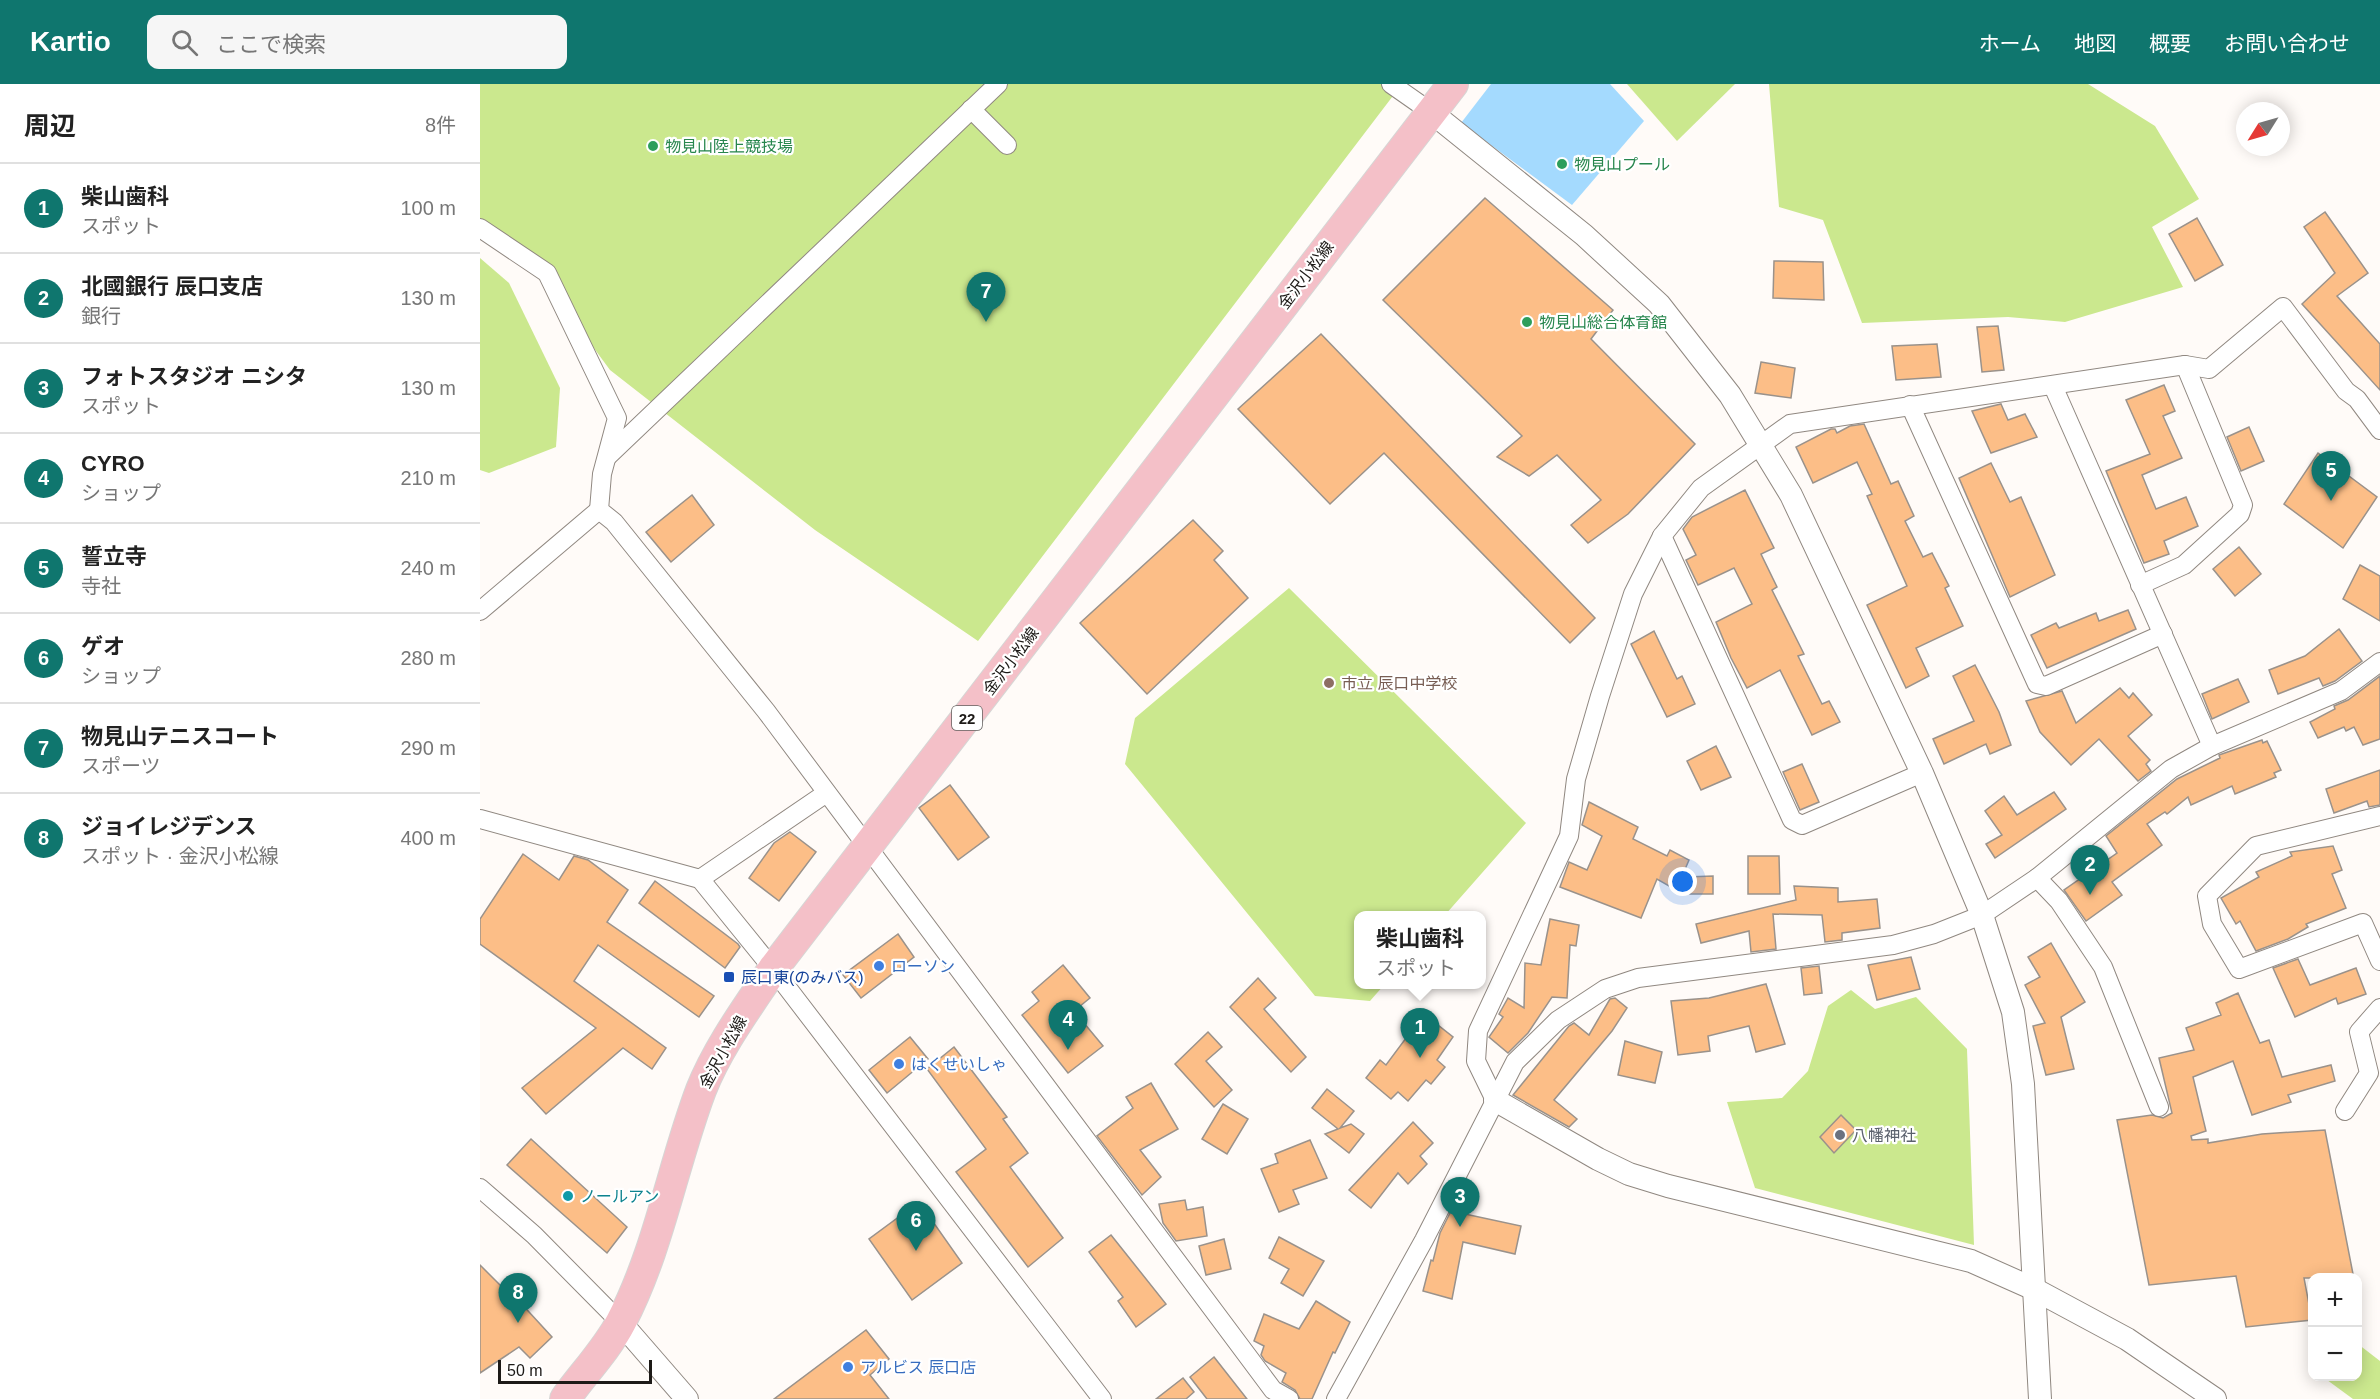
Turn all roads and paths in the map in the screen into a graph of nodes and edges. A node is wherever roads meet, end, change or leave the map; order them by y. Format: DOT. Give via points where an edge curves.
graph roads {
  1 [pos="998,84"];
  2 [pos="1391,84"];
  3 [pos="1453,84"];
  4 [pos="971,109"];
  5 [pos="1431,112"];
  6 [pos="1007,145"];
  7 [pos="480,228"];
  8 [pos="2185,365"];
  9 [pos="2053,386"];
  10 [pos="1910,405"];
  11 [pos="2380,430"];
  12 [pos="1761,443"];
  13 [pos="608,456"];
  14 [pos="599,510"];
  15 [pos="1662,536"];
  16 [pos="2140,585"];
  17 [pos="480,611"];
  18 [pos="2163,634"];
  19 [pos="2380,662"];
  20 [pos="2212,746"];
  21 [pos="1922,773"];
  22 [pos="825,794"];
  23 [pos="2380,816"];
  24 [pos="480,819"];
  25 [pos="867,849"];
  26 [pos="2037,878"];
  27 [pos="700,879"];
  28 [pos="1982,915"];
  29 [pos="2380,961"];
  30 [pos="773,969"];
  31 [pos="2380,1008"];
  32 [pos="1495,1100"];
  33 [pos="2158,1107"];
  34 [pos="2345,1111"];
  35 [pos="480,1188"];
  36 [pos="2034,1289"];
  37 [pos="621,1323"];
  38 [pos="565,1399"];
  39 [pos="687,1399"];
  40 [pos="1102,1399"];
  41 [pos="1289,1399"];
  42 [pos="1336,1399"];
  43 [pos="2040,1399"];
  44 [pos="2215,1399"];
  1 -- 4 [label="street"];
  2 -- 5 [label="street"];
  3 -- 5 [label="main road, 金沢小松線 / 22"];
  4 -- 6 [label="street"];
  4 -- 13 [label="street"];
  5 -- 12 [label="street" via="1584,235 1659,304 1730,395"];
  5 -- 25 [label="main road, 金沢小松線 / 22"];
  7 -- 13 [label="street" via="548,273 617,418"];
  8 -- 9 [label="street"];
  8 -- 11 [label="street" via="2209,369 2283,307"];
  8 -- 16 [label="street" via="2243,505 2240,514 2184,565"];
  9 -- 10 [label="street"];
  9 -- 16 [label="street"];
  10 -- 12 [label="street" via="1790,424"];
  10 -- 18 [label="street" via="2037,684 2046,686"];
  12 -- 15 [label="street" via="1701,488"];
  12 -- 21 [label="street" via="1791,495"];
  13 -- 14 [label="street"];
  14 -- 17 [label="street"];
  14 -- 22 [label="street" via="614,522 766,711"];
  15 -- 21 [label="street" via="1792,820 1802,825"];
  15 -- 32 [label="street" via="1634,594 1600,696 1576,779 1569,836 1479,1031 1476,1061"];
  16 -- 18 [label="street"];
  18 -- 20 [label="street"];
  19 -- 20 [label="street" via="2341,691"];
  20 -- 26 [label="street" via="2171,769"];
  21 -- 28 [label="street"];
  22 -- 25 [label="street"];
  22 -- 27 [label="street"];
  23 -- 29 [label="street" via="2256,846 2207,896 2212,924 2239,969 2363,923"];
  24 -- 27 [label="street"];
  25 -- 30 [label="main road, 金沢小松線 / 22"];
  25 -- 41 [label="street" via="1274,1390"];
  26 -- 28 [label="street"];
  26 -- 33 [label="street" via="2059,902 2103,967"];
  27 -- 30 [label="street"];
  28 -- 32 [label="street" via="1893,945 1658,975 1605,989 1558,1020 1515,1062"];
  28 -- 36 [label="street" via="2013,1012 2023,1084"];
  30 -- 37 [label="main road, 金沢小松線 / 22" via="732,1030 702,1088 652,1250"];
  30 -- 40 [label="street"];
  31 -- 34 [label="street" via="2359,1032 2369,1073"];
  32 -- 36 [label="street" via="1629,1174 1971,1261"];
  32 -- 42 [label="street" via="1424,1240"];
  35 -- 37 [label="street" via="534,1235"];
  36 -- 43 [label="street"];
  36 -- 44 [label="street" via="2127,1340"];
  37 -- 38 [label="main road, 金沢小松線 / 22"];
  37 -- 39 [label="street"];
}
